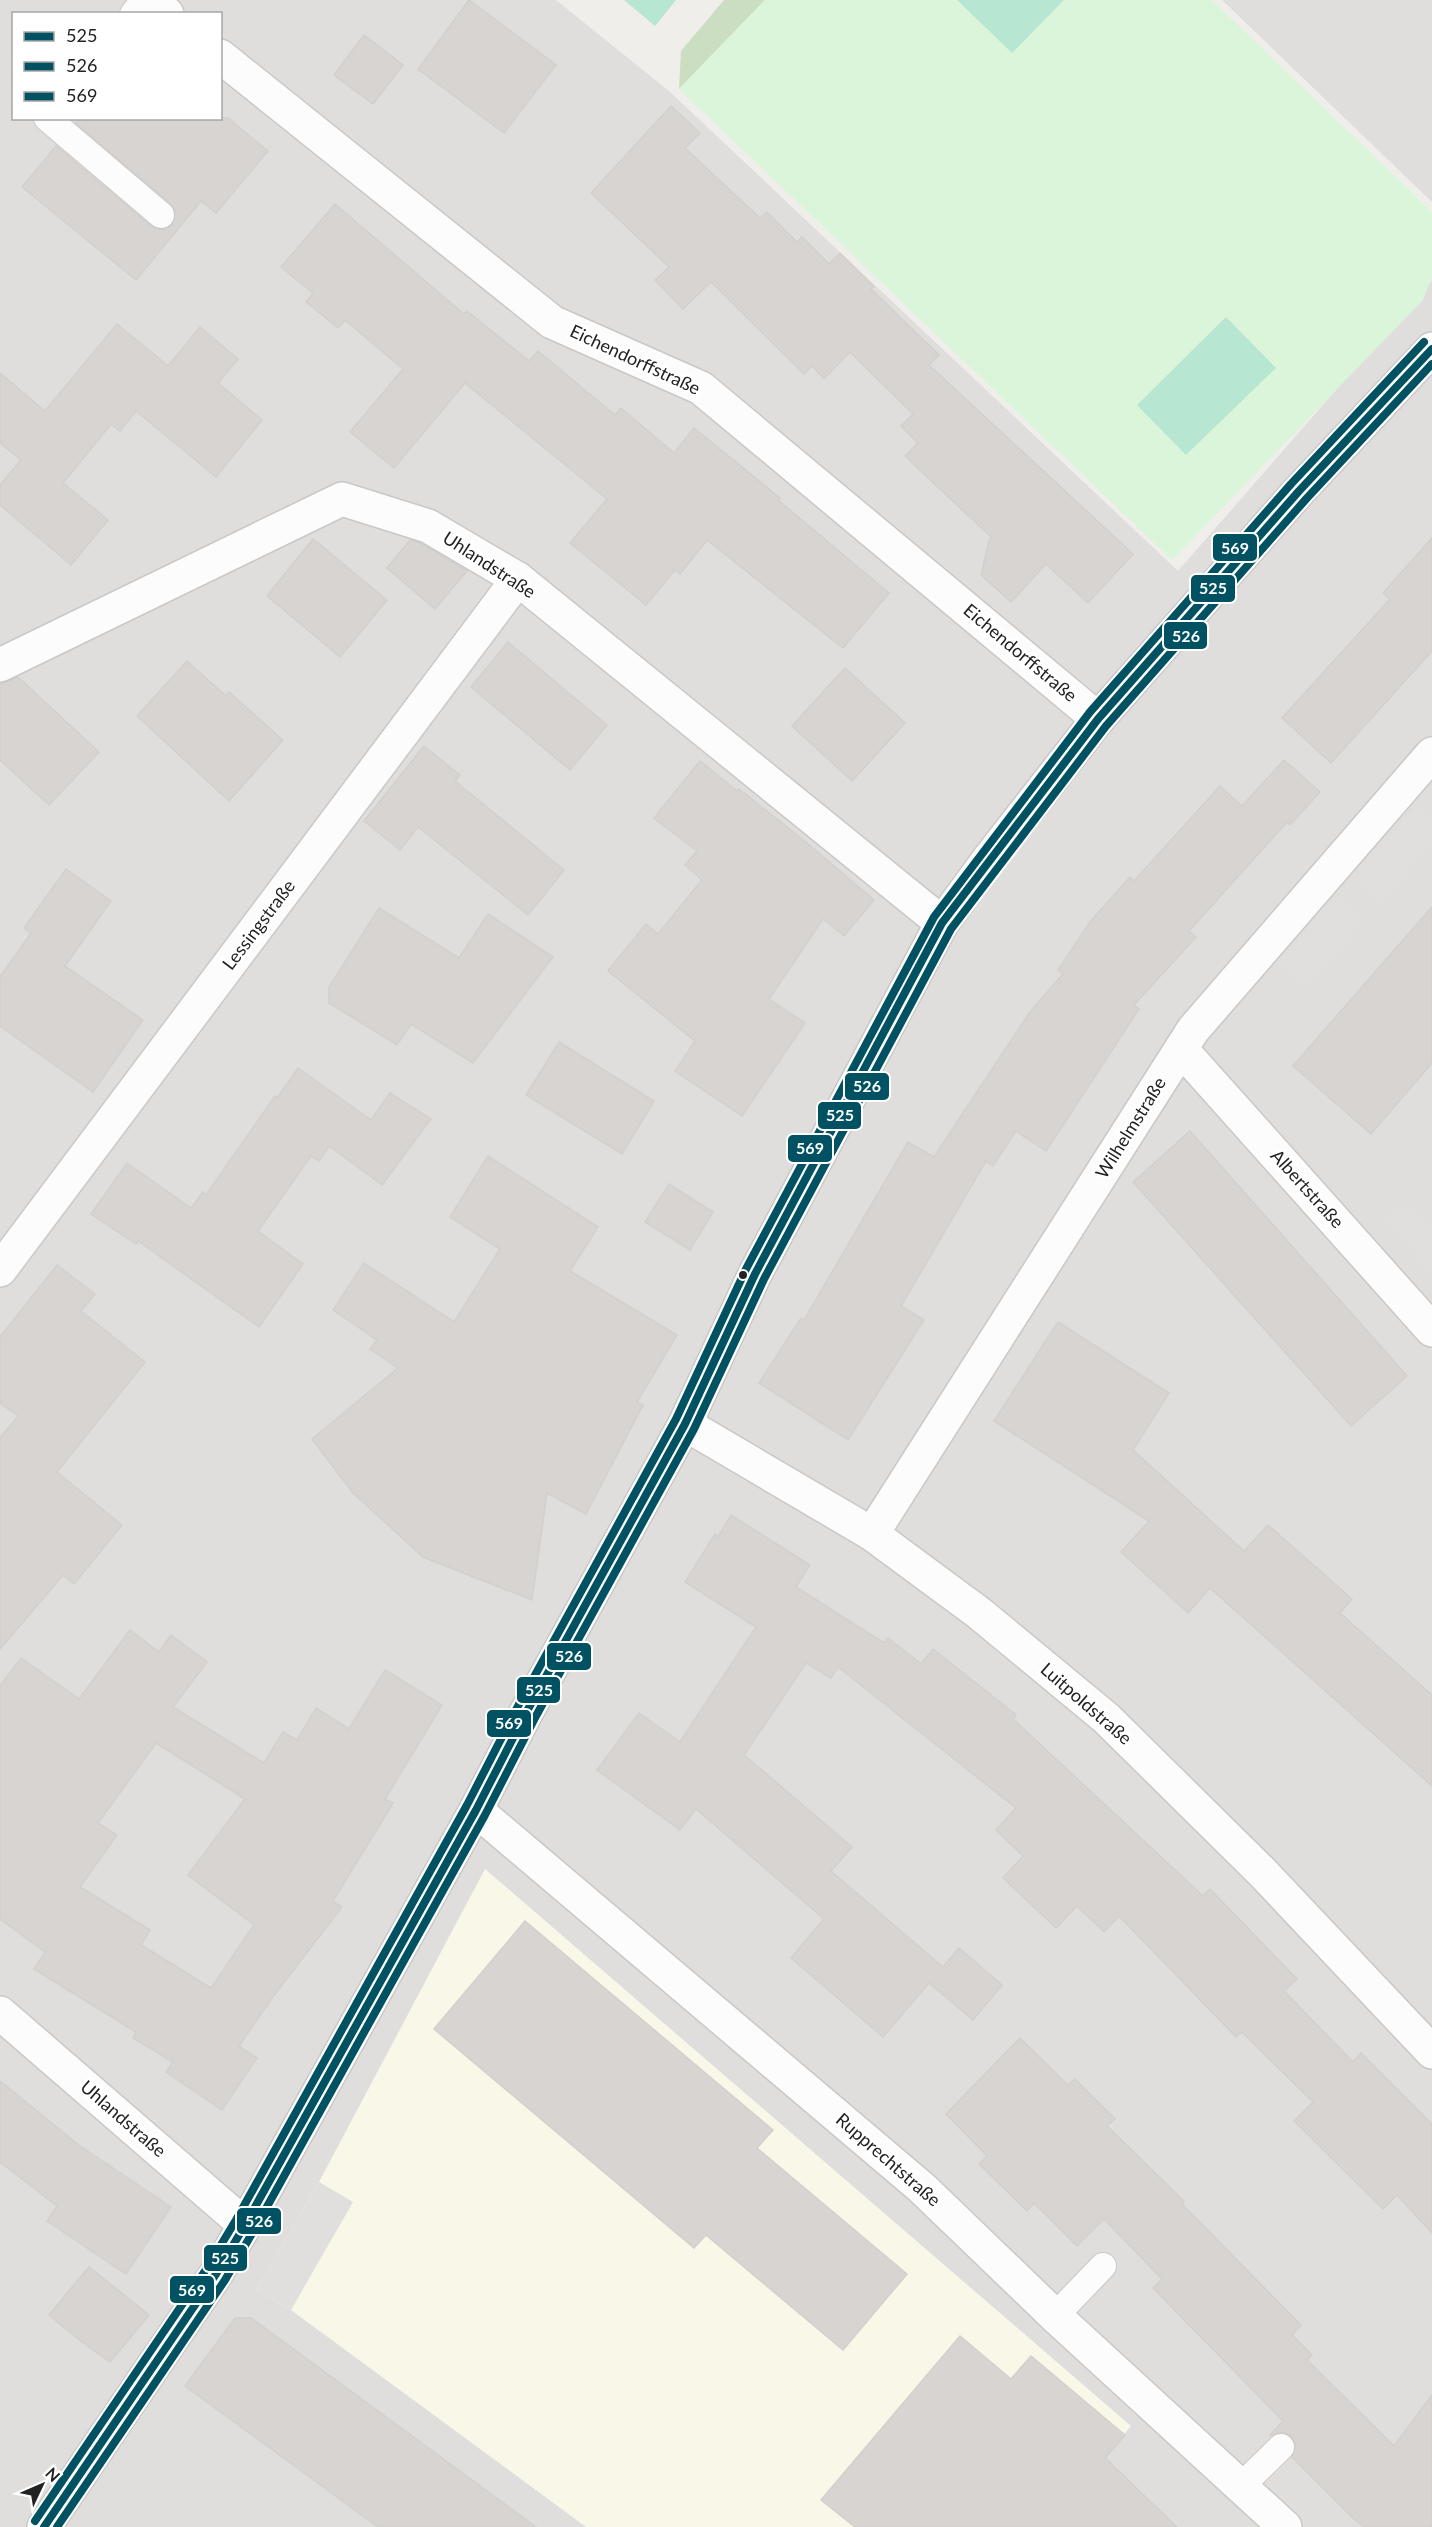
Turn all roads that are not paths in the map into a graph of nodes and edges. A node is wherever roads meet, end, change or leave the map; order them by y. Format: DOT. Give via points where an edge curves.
graph roads {
  1 [pos="144,0"];
  2 [pos="151,0"];
  3 [pos="135,12"];
  4 [pos="165,12"];
  5 [pos="222,58"];
  6 [pos="49,120"];
  7 [pos="161,215"];
  8 [pos="1432,349"];
  9 [pos="518,579"];
  10 [pos="0,665"];
  11 [pos="1098,719"];
  12 [pos="1432,754"];
  13 [pos="942,923"];
  14 [pos="1181,1049"];
  15 [pos="0,1270"];
  16 [pos="1432,1330"];
  17 [pos="685,1424"];
  18 [pos="872,1534"];
  19 [pos="476,1810"];
  20 [pos="0,2013"];
  21 [pos="1432,2052"];
  22 [pos="246,2225"];
  23 [pos="1103,2266"];
  24 [pos="1055,2316"];
  25 [pos="1281,2447"];
  26 [pos="1240,2487"];
  27 [pos="44,2527"];
  28 [pos="1284,2527"];
  1 -- 3 [label="lane"];
  2 -- 4 [label="street"];
  5 -- 11 [label="street, Eichendorffstraße" via="552,322 701,388"];
  6 -- 7 [label="lane"];
  8 -- 11 [label="street" via="1299,490"];
  9 -- 10 [label="street, Uhlandstraße" via="428,526 342,499"];
  9 -- 13 [label="street, Uhlandstraße"];
  9 -- 15 [label="street, Lessingstraße"];
  11 -- 13 [label="street"];
  12 -- 14 [label="street, Wilhelmstraße" via="1193,1030"];
  13 -- 17 [label="street" via="755,1274"];
  14 -- 16 [label="street, Albertstraße"];
  14 -- 18 [label="street, Wilhelmstraße"];
  17 -- 18 [label="street, Luitpoldstraße"];
  17 -- 19 [label="street"];
  18 -- 21 [label="street, Luitpoldstraße" via="980,1612 1106,1718 1263,1873"];
  19 -- 22 [label="street"];
  19 -- 24 [label="street, Rupprechtstraße" via="922,2188"];
  20 -- 22 [label="street, Uhlandstraße"];
  22 -- 27 [label="street"];
  23 -- 24 [label="lane"];
  24 -- 26 [label="street, Rupprechtstraße"];
  25 -- 26 [label="lane"];
  26 -- 28 [label="street, Rupprechtstraße"];
}
